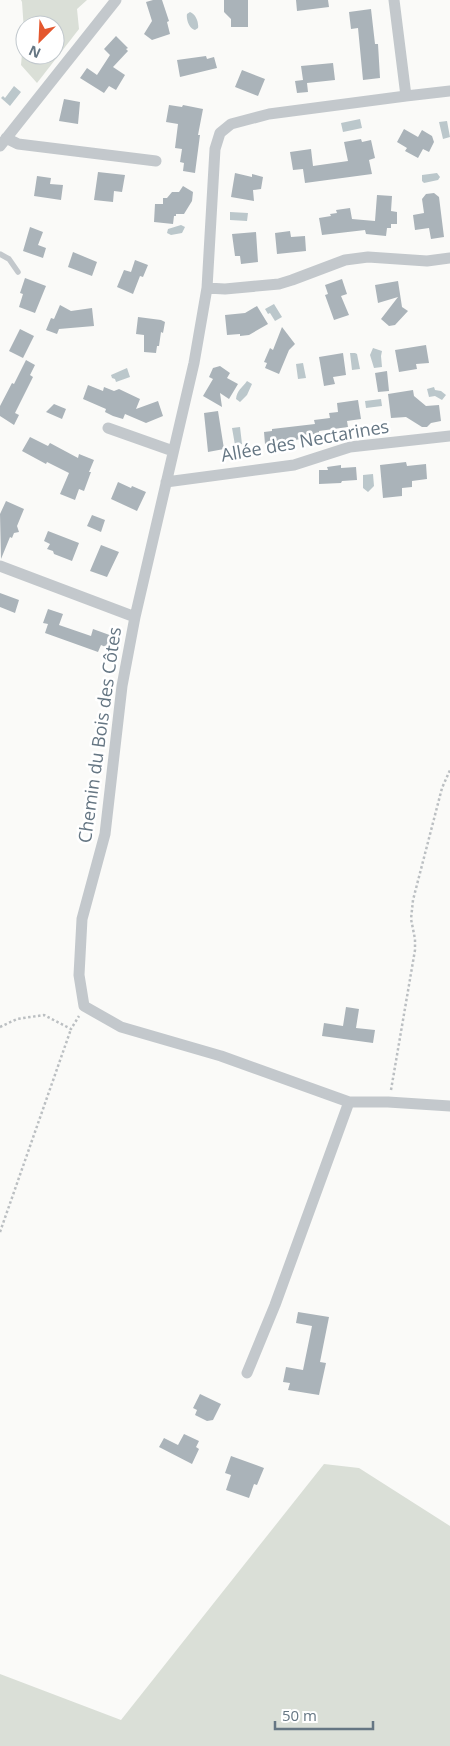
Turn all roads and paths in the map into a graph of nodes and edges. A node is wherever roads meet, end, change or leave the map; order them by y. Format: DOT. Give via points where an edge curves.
graph roads {
  1 [pos="116,0"];
  2 [pos="394,0"];
  3 [pos="450,91"];
  4 [pos="406,96"];
  5 [pos="3,142"];
  6 [pos="156,161"];
  7 [pos="0,254"];
  8 [pos="450,258"];
  9 [pos="18,272"];
  10 [pos="207,288"];
  11 [pos="108,428"];
  12 [pos="450,436"];
  13 [pos="173,451"];
  14 [pos="166,482"];
  15 [pos="0,566"];
  16 [pos="135,617"];
  17 [pos="450,770"];
  18 [pos="84,1006"];
  19 [pos="0,1027"];
  20 [pos="72,1029"];
  21 [pos="349,1102"];
  22 [pos="388,1102"];
  23 [pos="450,1106"];
  24 [pos="0,1232"];
  25 [pos="247,1373"];
  1 -- 5 [label="street"];
  2 -- 4 [label="street"];
  3 -- 4 [label="street"];
  4 -- 10 [label="street" via="269,114 231,124 220,133 215,149"];
  5 -- 6 [label="street"];
  7 -- 9 [label="lane" via="9,259"];
  8 -- 10 [label="street" via="427,261 368,257 345,260 279,284"];
  10 -- 13 [label="street" via="194,363"];
  11 -- 13 [label="street"];
  12 -- 14 [label="street, Allée des Nectarines" via="350,447 294,465"];
  13 -- 14 [label="street"];
  14 -- 16 [label="street"];
  15 -- 16 [label="street, Chemin du Bois des Côtes"];
  16 -- 18 [label="street, Chemin du Bois des Côtes" via="122,686 105,834 82,919 79,975"];
  17 -- 22 [label="path" via="442,788 413,900 411,919 415,950"];
  18 -- 20 [label="path"];
  18 -- 21 [label="street" via="121,1026 221,1056"];
  19 -- 20 [label="path" via="17,1018 44,1015"];
  20 -- 24 [label="path"];
  21 -- 22 [label="street"];
  21 -- 25 [label="street" via="276,1305"];
  22 -- 23 [label="street"];
}
